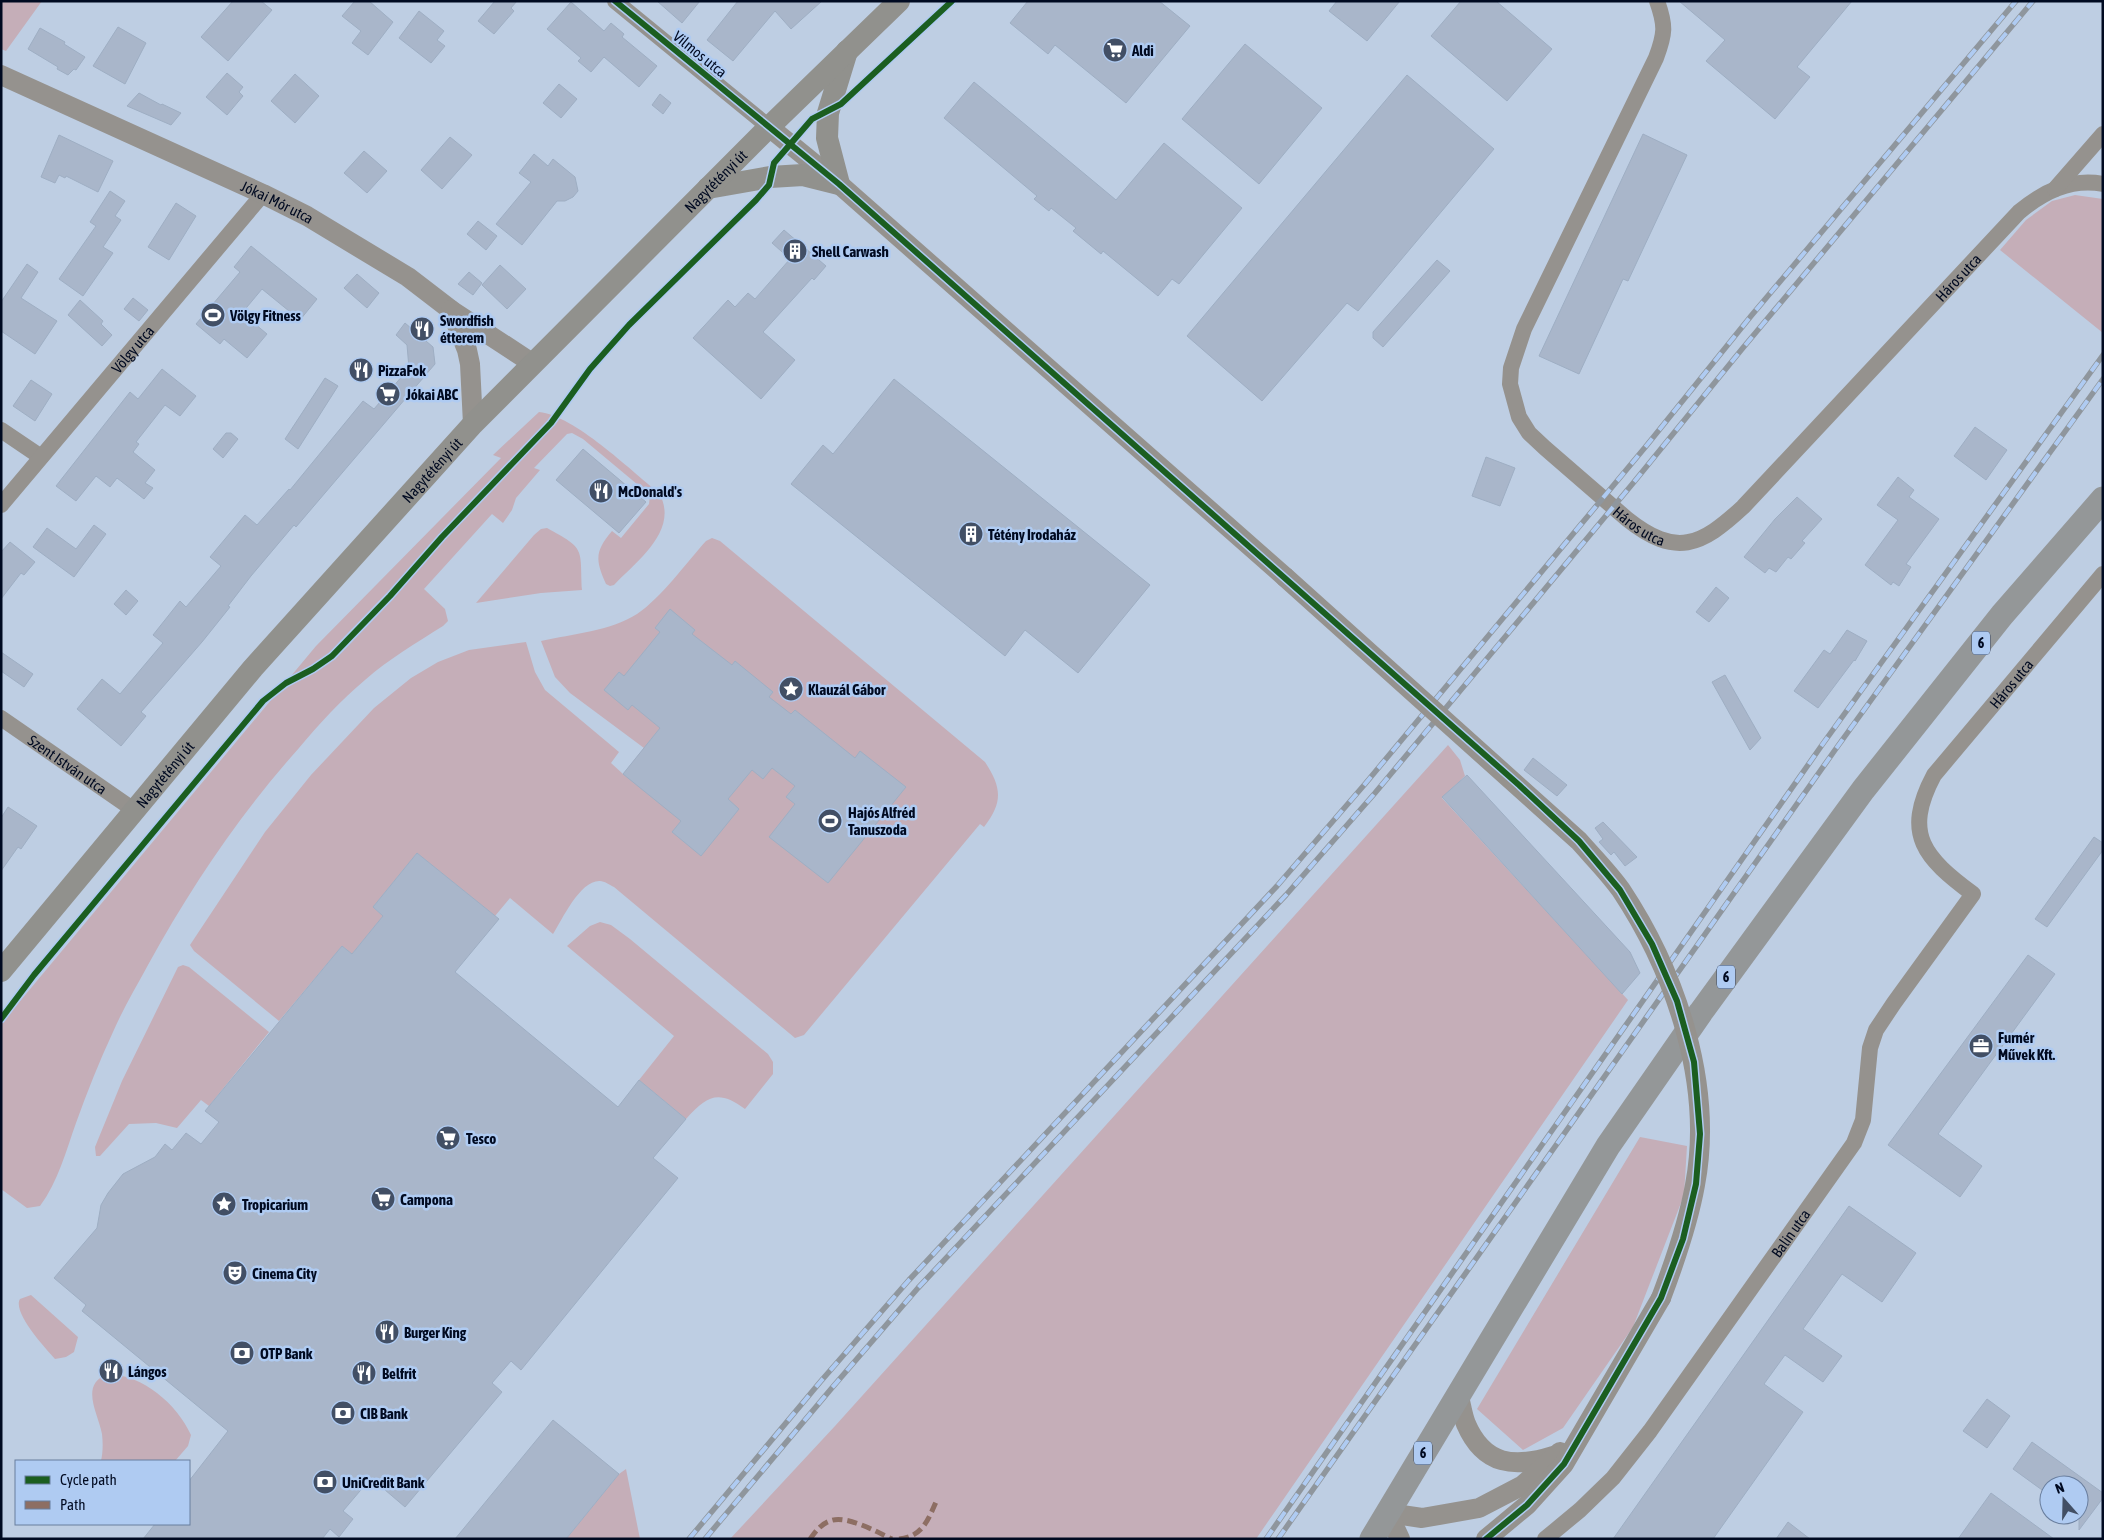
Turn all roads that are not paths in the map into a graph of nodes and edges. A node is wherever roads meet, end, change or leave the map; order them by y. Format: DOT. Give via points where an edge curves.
graph roads {
  1 [pos="615,1"];
  2 [pos="899,1"];
  3 [pos="1657,1"];
  4 [pos="848,49"];
  5 [pos="1,75"];
  6 [pos="769,127"];
  7 [pos="2103,134"];
  8 [pos="839,184"];
  9 [pos="2103,184"];
  10 [pos="708,188"];
  11 [pos="2055,189"];
  12 [pos="263,194"];
  13 [pos="451,310"];
  14 [pos="532,363"];
  15 [pos="472,424"];
  16 [pos="1,430"];
  17 [pos="41,457"];
  18 [pos="2103,499"];
  19 [pos="1,506"];
  20 [pos="2103,574"];
  21 [pos="1,718"];
  22 [pos="134,810"];
  23 [pos="1973,894"];
  24 [pos="1,971"];
  25 [pos="1458,1393"];
  26 [pos="1593,1414"];
  27 [pos="1558,1455"];
  28 [pos="1388,1513"];
  29 [pos="1372,1539"];
  30 [pos="1400,1539"];
  31 [pos="1486,1539"];
  32 [pos="1545,1539"];
  1 -- 6 [label="street, Vilmos utca"];
  2 -- 4 [label="main road, Nagytétényi út"];
  3 -- 11 [label="street, Háros utca" via="1664,20 1662,44 1524,329 1511,368 1510,384 1519,417 1530,433 1608,503 1650,535 1670,542 1695,541 1727,522 2018,212"];
  4 -- 6 [label="main road, Nagytétényi út"];
  4 -- 8 [label="main road" via="828,113 827,138"];
  5 -- 12 [label="street, Jókai Mór utca"];
  6 -- 8 [label="street"];
  6 -- 10 [label="main road, Nagytétényi út"];
  7 -- 11 [label="street"];
  8 -- 10 [label="main road" via="803,175"];
  8 -- 26 [label="street, bridge" via="1579,840 1620,890 1652,944 1677,1001 1694,1062 1700,1134 1696,1184 1683,1239 1661,1298"];
  9 -- 11 [label="street, Háros utca" via="2070,184"];
  10 -- 14 [label="main road, Nagytétényi út"];
  12 -- 13 [label="street, Jókai Mór utca" via="349,240 408,277"];
  12 -- 17 [label="street, Völgy utca"];
  13 -- 14 [label="street, Jókai Mór utca"];
  13 -- 15 [label="street" via="468,357"];
  14 -- 15 [label="main road, Nagytétényi út"];
  15 -- 22 [label="main road, Nagytétényi út" via="254,668"];
  16 -- 17 [label="street"];
  17 -- 19 [label="street, Völgy utca"];
  18 -- 25 [label="main road, 6" via="2002,615 1863,790 1701,1012 1608,1146"];
  20 -- 23 [label="street, Háros utca" via="1934,775 1924,794 1918,817 1928,853 1944,872"];
  21 -- 22 [label="street, Szent István utca"];
  22 -- 24 [label="main road, Nagytétényi út"];
  23 -- 32 [label="street, Balin utca" via="1876,1030 1870,1048 1863,1120 1854,1143 1632,1454 1613,1478"];
  25 -- 27 [label="street" via="1466,1424 1480,1446 1495,1458 1510,1463 1532,1463"];
  25 -- 28 [label="main road, 6"];
  26 -- 27 [label="street"];
  26 -- 31 [label="street" via="1564,1464 1527,1505"];
  27 -- 28 [label="street" via="1523,1485 1479,1508 1422,1518"];
  28 -- 29 [label="main road, 6"];
  28 -- 30 [label="street"];
}
